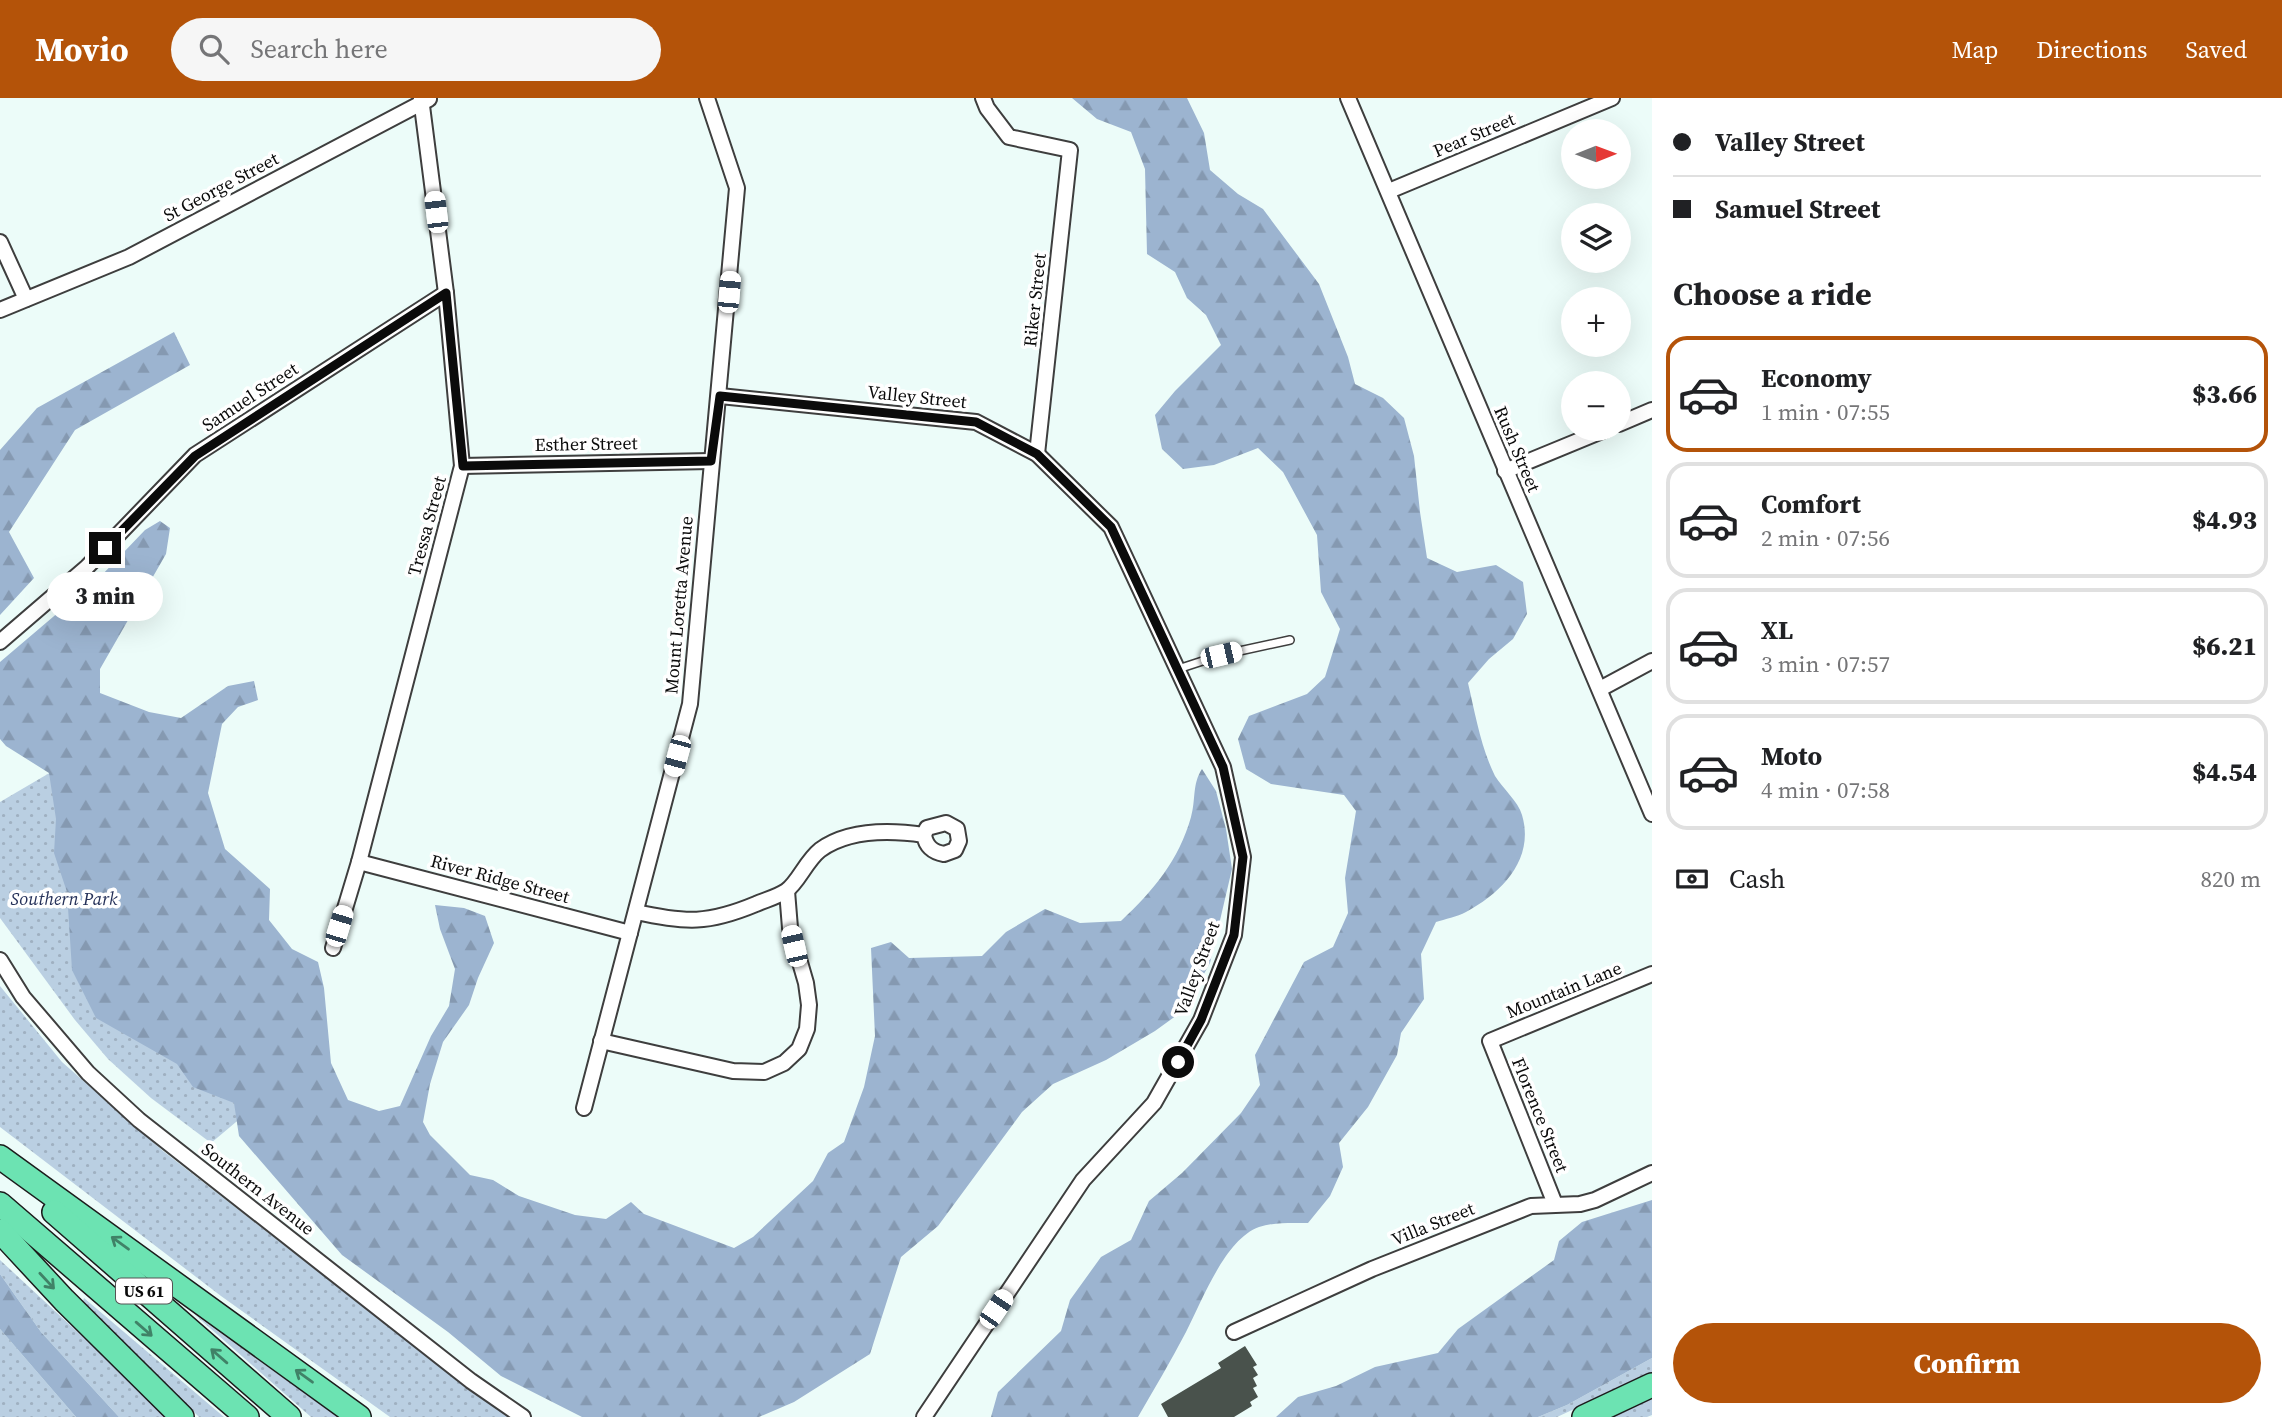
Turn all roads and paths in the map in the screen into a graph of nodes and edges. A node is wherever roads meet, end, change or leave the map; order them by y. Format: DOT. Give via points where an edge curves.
graph roads {
  1 [pos="707,98"];
  2 [pos="983,98"];
  3 [pos="1348,98"];
  4 [pos="1612,98"];
  5 [pos="424,100"];
  6 [pos="1389,191"];
  7 [pos="0,242"];
  8 [pos="446,293"];
  9 [pos="26,299"];
  10 [pos="0,310"];
  11 [pos="720,396"];
  12 [pos="1652,410"];
  13 [pos="1631,419"];
  14 [pos="1578,441"];
  15 [pos="1037,454"];
  16 [pos="711,461"];
  17 [pos="463,466"];
  18 [pos="1505,471"];
  19 [pos="1290,640"];
  20 [pos="0,642"];
  21 [pos="1652,661"];
  22 [pos="1177,669"];
  23 [pos="1600,690"];
  24 [pos="1652,814"];
  25 [pos="924,835"];
  26 [pos="359,862"];
  27 [pos="787,891"];
  28 [pos="636,912"];
  29 [pos="630,933"];
  30 [pos="332,948"];
  31 [pos="0,960"];
  32 [pos="1652,974"];
  33 [pos="601,1041"];
  34 [pos="1490,1041"];
  35 [pos="584,1108"];
  36 [pos="0,1157"];
  37 [pos="0,1164"];
  38 [pos="1652,1173"];
  39 [pos="0,1204"];
  40 [pos="1555,1204"];
  41 [pos="0,1231"];
  42 [pos="1234,1332"];
  43 [pos="1652,1385"];
  44 [pos="182,1417"];
  45 [pos="247,1417"];
  46 [pos="289,1417"];
  47 [pos="359,1417"];
  48 [pos="523,1417"];
  49 [pos="924,1417"];
  50 [pos="1584,1417"];
  1 -- 11 [label="street, Mount Loretta Avenue" via="737,188"];
  2 -- 15 [label="street, Riker Street" via="1009,137 1070,150"];
  3 -- 6 [label="street, Rush Street"];
  4 -- 6 [label="street, Pear Street"];
  5 -- 8 [label="street, Tressa Street"];
  5 -- 9 [label="street, St George Street" via="129,257"];
  6 -- 18 [label="street, Rush Street"];
  7 -- 9 [label="street"];
  8 -- 17 [label="street, Tressa Street"];
  8 -- 20 [label="street, Samuel Street" via="195,456 87,567"];
  9 -- 10 [label="street, St George Street"];
  11 -- 15 [label="street, Valley Street" via="976,422"];
  11 -- 16 [label="street, Mount Loretta Avenue"];
  12 -- 13 [label="street"];
  14 -- 18 [label="street"];
  15 -- 22 [label="street, Valley Street" via="1111,527"];
  16 -- 17 [label="street, Esther Street"];
  16 -- 28 [label="street, Mount Loretta Avenue" via="690,704"];
  17 -- 26 [label="street, Tressa Street"];
  18 -- 23 [label="street, Rush Street"];
  19 -- 22 [label="lane"];
  21 -- 23 [label="street"];
  22 -- 49 [label="street, Valley Street" via="1223,767 1243,857 1234,935 1201,1020 1154,1103 1083,1180"];
  23 -- 24 [label="street, Rush Street"];
  25 -- 27 [label="street" via="882,832 850,836 820,850"];
  26 -- 29 [label="street, River Ridge Street"];
  26 -- 30 [label="street, Tressa Street"];
  27 -- 28 [label="street" via="709,919 672,920"];
  27 -- 33 [label="street" via="790,928 809,1005 799,1049 784,1063 764,1072 733,1071"];
  28 -- 29 [label="street, Mount Loretta Avenue"];
  29 -- 33 [label="street, Mount Loretta Avenue"];
  31 -- 48 [label="street, Southern Avenue" via="23,997 88,1073 139,1120"];
  32 -- 34 [label="street, Mountain Lane"];
  33 -- 35 [label="street, Mount Loretta Avenue"];
  34 -- 40 [label="street, Florence Street"];
  47 -- 36 [label="highway, one-way"];
  46 -- 37 [label="highway, US 61, one-way"];
  38 -- 40 [label="street, Villa Street" via="1595,1200"];
  39 -- 45 [label="highway, US 61, one-way"];
  40 -- 42 [label="street, Villa Street" via="1531,1206 1372,1269"];
  41 -- 44 [label="highway, one-way"];
  43 -- 50 [label="highway"];
}
